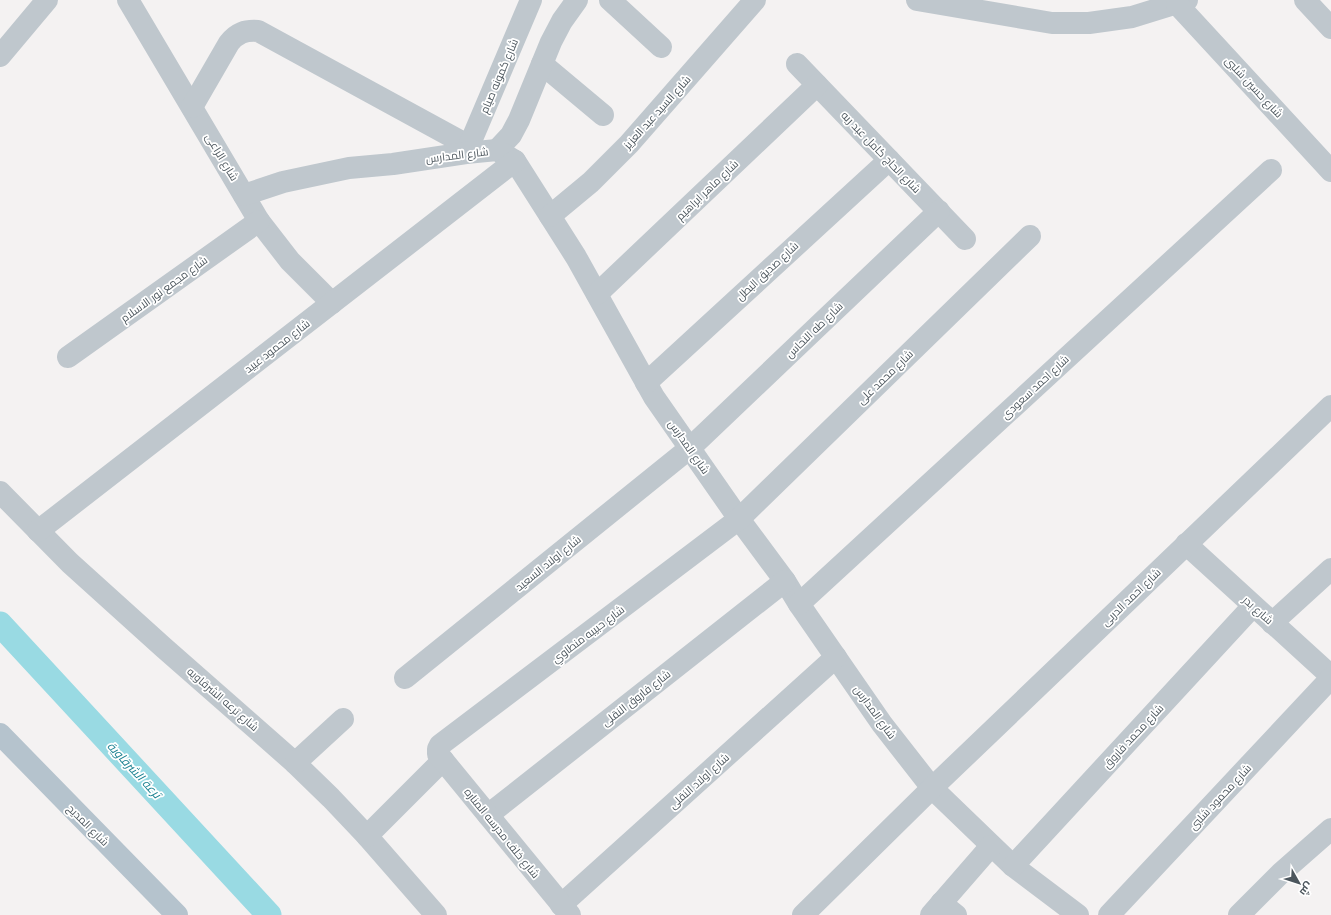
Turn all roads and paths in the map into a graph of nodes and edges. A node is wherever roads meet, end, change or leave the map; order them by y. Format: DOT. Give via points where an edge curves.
graph roads {
  1 [pos="47,0"];
  2 [pos="128,0"];
  3 [pos="531,0"];
  4 [pos="577,0"];
  5 [pos="610,0"];
  6 [pos="755,0"];
  7 [pos="917,0"];
  8 [pos="1306,0"];
  9 [pos="1182,2"];
  10 [pos="1331,28"];
  11 [pos="661,47"];
  12 [pos="0,56"];
  13 [pos="542,64"];
  14 [pos="797,64"];
  15 [pos="817,85"];
  16 [pos="192,107"];
  17 [pos="603,115"];
  18 [pos="468,149"];
  19 [pos="497,150"];
  20 [pos="889,160"];
  21 [pos="516,161"];
  22 [pos="1271,170"];
  23 [pos="1331,170"];
  24 [pos="244,195"];
  25 [pos="939,211"];
  26 [pos="550,216"];
  27 [pos="259,221"];
  28 [pos="1030,236"];
  29 [pos="965,239"];
  30 [pos="597,294"];
  31 [pos="332,303"];
  32 [pos="68,357"];
  33 [pos="646,383"];
  34 [pos="1331,406"];
  35 [pos="690,448"];
  36 [pos="0,492"];
  37 [pos="739,519"];
  38 [pos="38,531"];
  39 [pos="1186,544"];
  40 [pos="1331,570"];
  41 [pos="785,581"];
  42 [pos="799,604"];
  43 [pos="1253,606"];
  44 [pos="1272,623"];
  45 [pos="836,657"];
  46 [pos="1331,677"];
  47 [pos="406,678"];
  48 [pos="343,719"];
  49 [pos="0,734"];
  50 [pos="440,755"];
  51 [pos="295,763"];
  52 [pos="932,788"];
  53 [pos="488,815"];
  54 [pos="1331,829"];
  55 [pos="367,836"];
  56 [pos="991,846"];
  57 [pos="1013,866"];
  58 [pos="565,910"];
  59 [pos="943,911"];
  60 [pos="177,915"];
  61 [pos="436,915"];
  62 [pos="804,915"];
  63 [pos="1078,915"];
  64 [pos="1109,915"];
  65 [pos="1239,915"];
  1 -- 12 [label="street"];
  2 -- 16 [label="street, شارع الراعى"];
  3 -- 18 [label="street, شارع كمونه صيام"];
  4 -- 13 [label="street" via="562,21"];
  5 -- 11 [label="street"];
  6 -- 26 [label="street, شارع السيد عبد العزيز" via="629,144 591,182"];
  7 -- 9 [label="street" via="1052,23 1089,23 1125,18"];
  8 -- 10 [label="street"];
  9 -- 23 [label="street, شارع حسين شلبى"];
  13 -- 17 [label="street"];
  13 -- 19 [label="street" via="519,120 511,135"];
  14 -- 15 [label="street, شارع الحاج كامل عبد ربه"];
  15 -- 20 [label="street, شارع الحاج كامل عبد ربه"];
  15 -- 30 [label="street, شارع ماهر ابراهيم"];
  16 -- 18 [label="street" via="234,37 241,32 258,31"];
  16 -- 24 [label="street, شارع الراعى"];
  18 -- 19 [label="street, شارع المدارس"];
  18 -- 24 [label="street, شارع المدارس" via="393,164 349,168 283,182"];
  19 -- 21 [label="street, شارع المدارس"];
  20 -- 25 [label="street, شارع الحاج كامل عبد ربه"];
  20 -- 33 [label="street, شارع صديق البطل"];
  21 -- 26 [label="street, شارع المدارس"];
  21 -- 31 [label="street, شارع محمود عبيد"];
  22 -- 42 [label="street, شارع احمد سعودى"];
  24 -- 27 [label="street, شارع الراعى"];
  25 -- 29 [label="street, شارع الحاج كامل عبد ربه"];
  25 -- 35 [label="street, شارع طه النحاس"];
  26 -- 30 [label="street, شارع المدارس"];
  27 -- 31 [label="street, شارع الراعى" via="290,261"];
  27 -- 32 [label="street, شارع مجمع نور الاسلام"];
  28 -- 37 [label="street, شارع محمد على"];
  30 -- 33 [label="street, شارع المدارس"];
  31 -- 38 [label="street, شارع محمود عبيد"];
  33 -- 35 [label="street, شارع المدارس"];
  34 -- 39 [label="street, شارع احمد الدربى"];
  35 -- 37 [label="street, شارع المدارس"];
  35 -- 47 [label="street, شارع اولاد السعيد"];
  36 -- 38 [label="street, شارع ترعه الشرقاويه"];
  37 -- 41 [label="street, شارع المدارس"];
  37 -- 50 [label="street, شارع حبيبه منطاوي" via="440,745"];
  38 -- 51 [label="street, شارع ترعه الشرقاويه" via="70,563"];
  39 -- 43 [label="street, شارع بدر"];
  39 -- 52 [label="street, شارع احمد الدربى"];
  40 -- 44 [label="street"];
  41 -- 42 [label="street, شارع المدارس"];
  41 -- 53 [label="street, شارع فاروق النقلى"];
  42 -- 45 [label="street, شارع المدارس"];
  43 -- 44 [label="street, شارع بدر"];
  43 -- 57 [label="street, شارع محمد فاروق"];
  44 -- 46 [label="street, شارع بدر"];
  45 -- 52 [label="street, شارع المدارس" via="882,724"];
  45 -- 58 [label="street, شارع اولاد النقلى"];
  46 -- 64 [label="street, شارع محمود شلبى"];
  48 -- 51 [label="street"];
  49 -- 60 [label="main road, شارع المديح"];
  50 -- 53 [label="street, شارع خلف مدرسه المناره"];
  50 -- 55 [label="street, شارع حبيبه منطاوي"];
  51 -- 55 [label="street, شارع ترعه الشرقاويه"];
  52 -- 56 [label="street, شارع المدارس"];
  52 -- 62 [label="street, شارع احمد الدربى"];
  53 -- 58 [label="street, شارع خلف مدرسه المناره"];
  54 -- 65 [label="street" via="1281,873"];
  55 -- 61 [label="street, شارع ترعه الشرقاويه"];
  56 -- 57 [label="street, شارع المدارس"];
  56 -- 59 [label="street"];
  57 -- 63 [label="street, شارع المدارس"];
}
